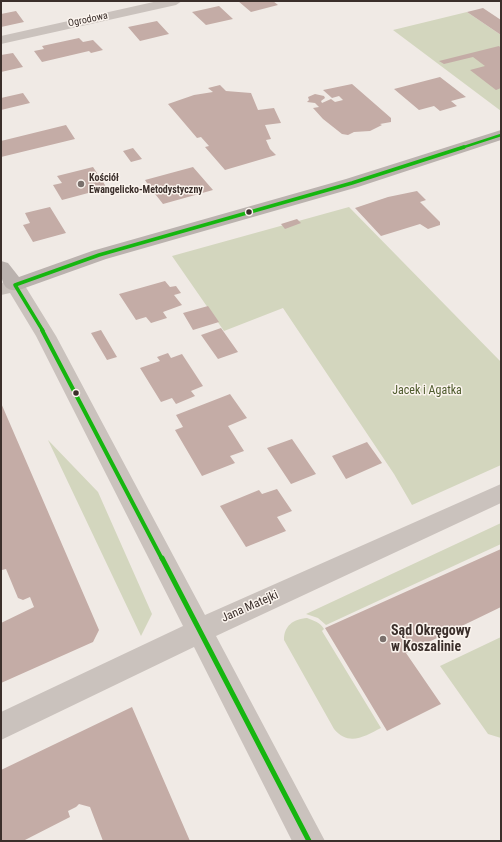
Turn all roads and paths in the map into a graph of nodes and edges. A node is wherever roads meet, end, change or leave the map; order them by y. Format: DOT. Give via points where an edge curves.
graph roads {
  1 [pos="176,1"];
  2 [pos="1,40"];
  3 [pos="501,135"];
  4 [pos="6,281"];
  5 [pos="501,493"];
  6 [pos="201,630"];
  7 [pos="1,726"];
  8 [pos="310,841"];
  1 -- 2 [label="street, Ogrodowa"];
  3 -- 4 [label="street" via="352,183"];
  4 -- 6 [label="street" via="46,336"];
  5 -- 6 [label="street, Jana Matejki"];
  6 -- 7 [label="street, Jana Matejki"];
  6 -- 8 [label="street"];
}
